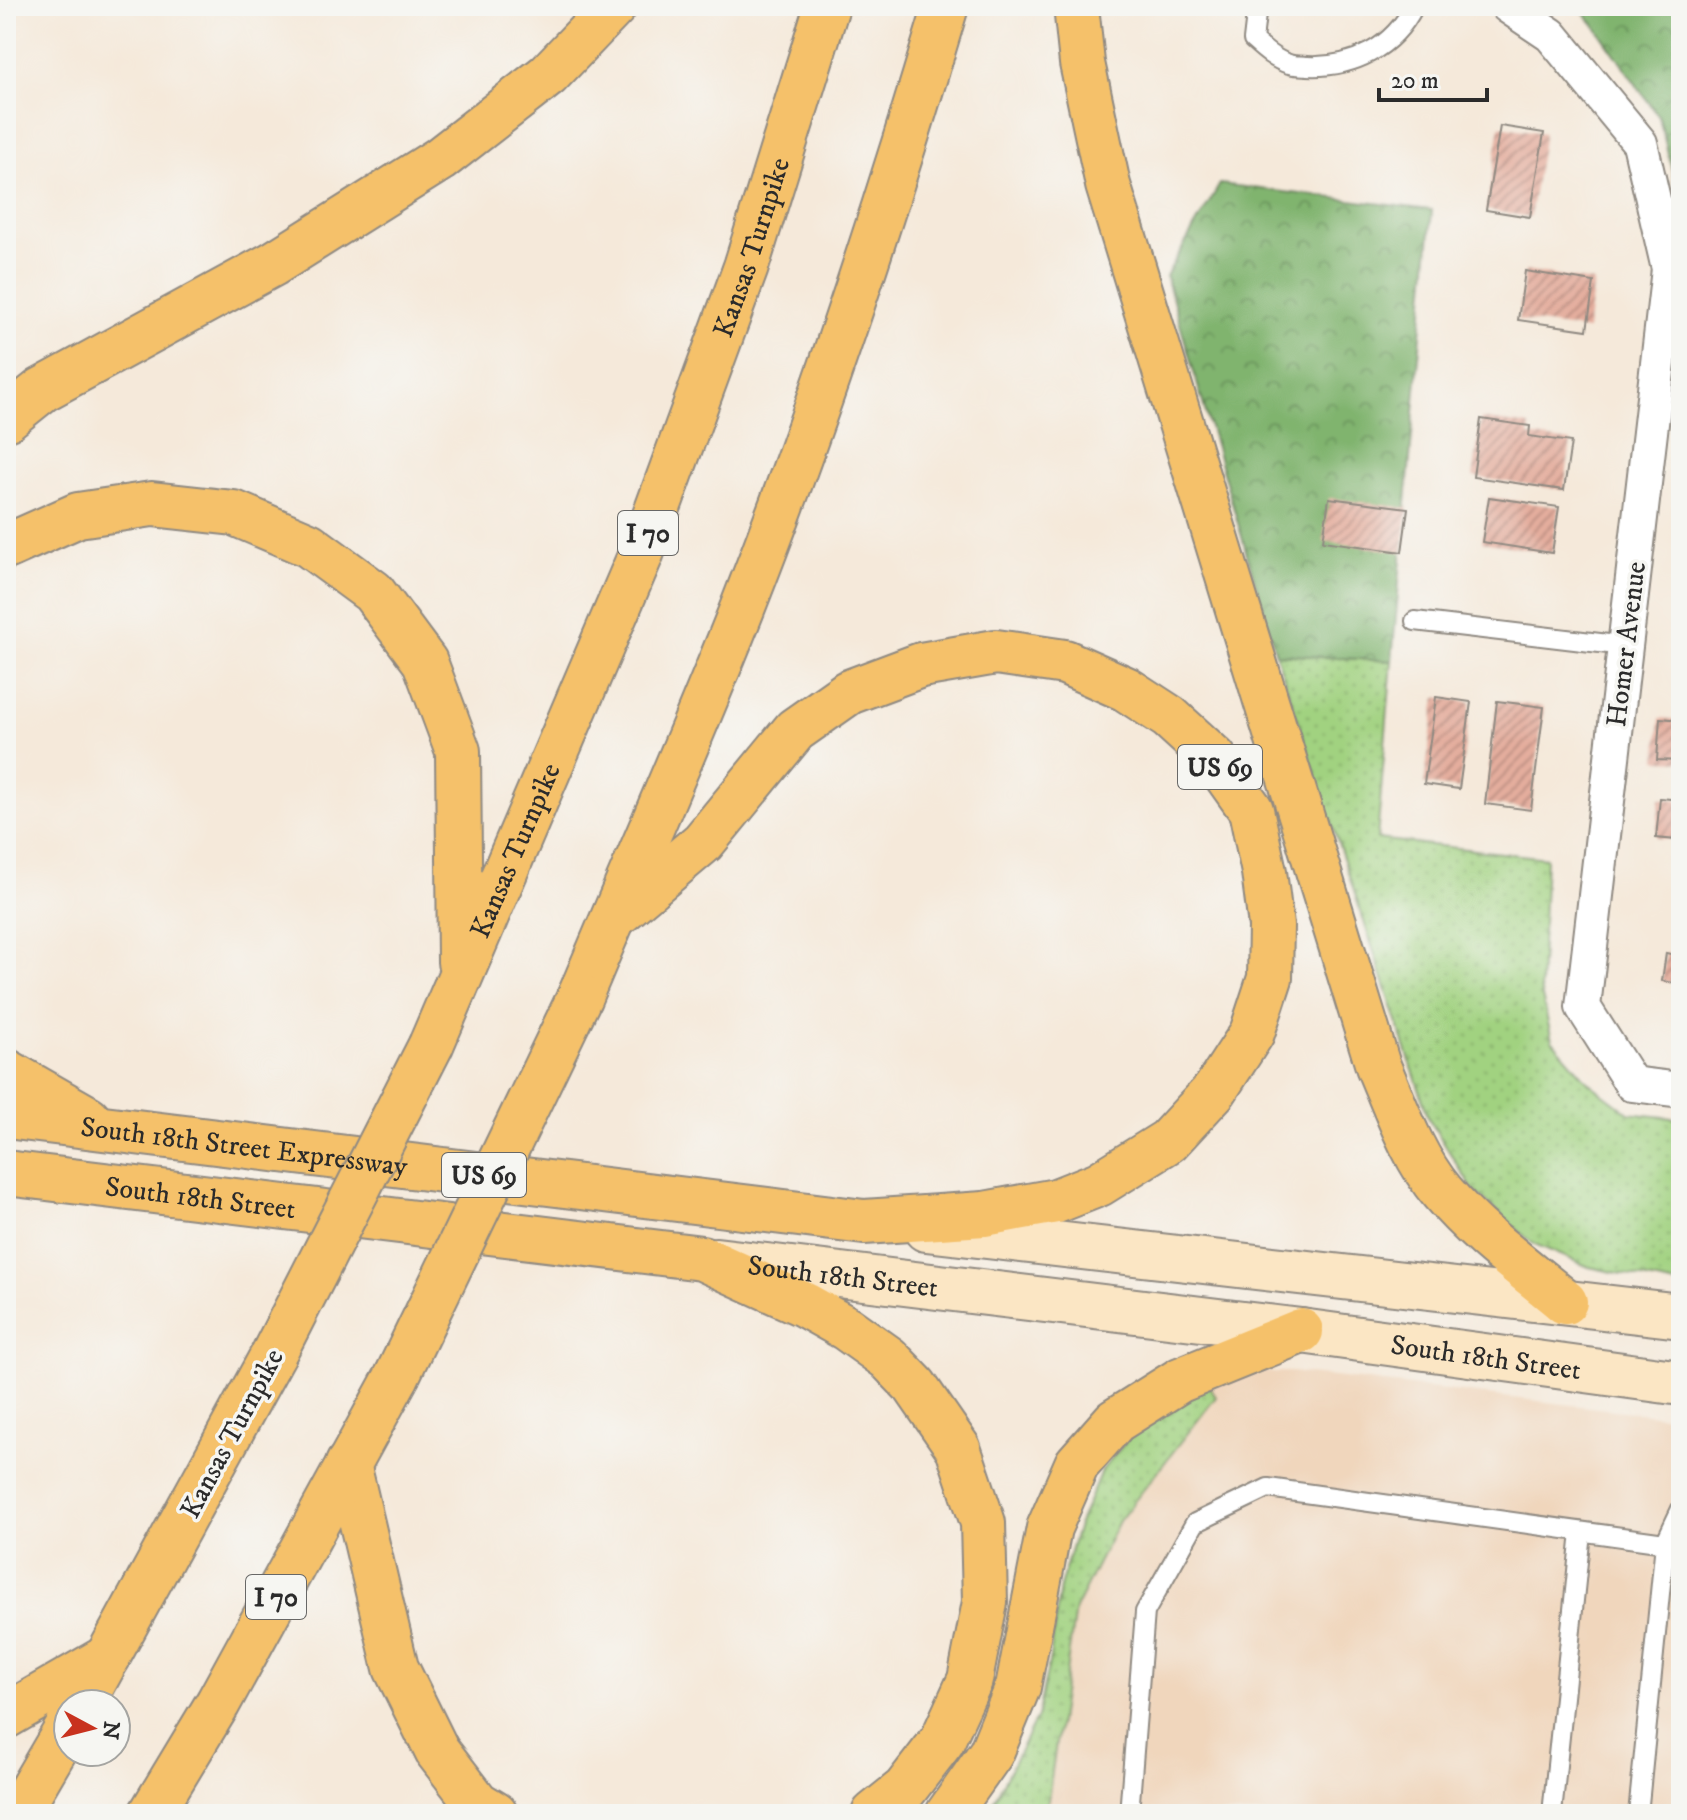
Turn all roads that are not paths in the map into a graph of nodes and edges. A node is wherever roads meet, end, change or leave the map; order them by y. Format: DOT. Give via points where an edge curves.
graph roads {
  1 [pos="614,6"];
  2 [pos="827,6"];
  3 [pos="946,6"];
  4 [pos="1076,6"];
  5 [pos="1257,6"];
  6 [pos="1414,6"];
  7 [pos="1508,6"];
  8 [pos="6,419"];
  9 [pos="6,547"];
  10 [pos="1415,621"];
  11 [pos="1625,646"];
  12 [pos="614,917"];
  13 [pos="461,974"];
  14 [pos="6,1071"];
  15 [pos="1681,1090"];
  16 [pos="6,1116"];
  17 [pos="104,1128"];
  18 [pos="6,1173"];
  19 [pos="864,1222"];
  20 [pos="702,1258"];
  21 [pos="1565,1302"];
  22 [pos="1681,1316"];
  23 [pos="1301,1331"];
  24 [pos="1681,1383"];
  25 [pos="348,1464"];
  26 [pos="1681,1509"];
  27 [pos="1581,1532"];
  28 [pos="1665,1543"];
  29 [pos="110,1656"];
  30 [pos="91,1688"];
  31 [pos="6,1716"];
  32 [pos="52,1754"];
  33 [pos="17,1814"];
  34 [pos="151,1814"];
  35 [pos="495,1814"];
  36 [pos="874,1814"];
  37 [pos="948,1814"];
  38 [pos="1129,1814"];
  39 [pos="1552,1814"];
  40 [pos="1638,1814"];
  1 -- 8 [label="highway" via="548,75 440,159 273,264 42,390"];
  2 -- 13 [label="highway, Kansas Turnpike / I 70" via="746,267 641,554"];
  3 -- 12 [label="highway, I 70" via="896,176 740,615"];
  4 -- 21 [label="highway" via="1082,63 1108,185 1378,1066 1411,1143 1441,1191"];
  5 -- 6 [label="lane" via="1253,40 1290,65 1320,66 1349,63 1381,47"];
  7 -- 11 [label="street, Homer Avenue" via="1551,35 1640,143 1669,269"];
  9 -- 13 [label="highway" via="78,515 152,504 234,513 309,545 373,592 425,662 458,751"];
  10 -- 11 [label="lane"];
  11 -- 15 [label="street, Homer Avenue" via="1583,1007 1632,1084"];
  12 -- 19 [label="highway, US 69" via="703,842 795,730 849,692 921,665 996,652 1065,662 1126,689 1169,717 1214,758 1251,810 1271,926 1270,978 1252,1033 1215,1090 1168,1141 1099,1184 1056,1201 984,1214"];
  12 -- 25 [label="highway, I 70, bridge" via="397,1376"];
  13 -- 29 [label="highway, Kansas Turnpike / I 70, bridge" via="431,1045 274,1353"];
  14 -- 17 [label="highway"];
  16 -- 17 [label="highway, South 18th Street Expressway / US 69"];
  17 -- 19 [label="highway, South 18th Street Expressway / US 69"];
  18 -- 20 [label="highway, South 18th Street"];
  19 -- 21 [label="main road, South 18th Street"];
  20 -- 23 [label="main road, South 18th Street"];
  20 -- 36 [label="highway" via="805,1305 888,1358 915,1386 958,1448 983,1523 985,1602 970,1680 942,1741 905,1789"];
  21 -- 22 [label="main road, South 18th Street"];
  23 -- 24 [label="main road, South 18th Street"];
  23 -- 37 [label="highway" via="1180,1380 1115,1421 1077,1464 1049,1528 1018,1687 991,1753"];
  25 -- 34 [label="highway, I 70"];
  25 -- 35 [label="highway" via="396,1668 437,1751 477,1803"];
  26 -- 28 [label="lane"];
  27 -- 28 [label="lane"];
  27 -- 38 [label="lane" via="1268,1488 1195,1523 1145,1612"];
  27 -- 39 [label="lane"];
  28 -- 40 [label="lane"];
  29 -- 30 [label="highway, I 70"];
  29 -- 31 [label="highway"];
  32 -- 33 [label="highway"];
}
